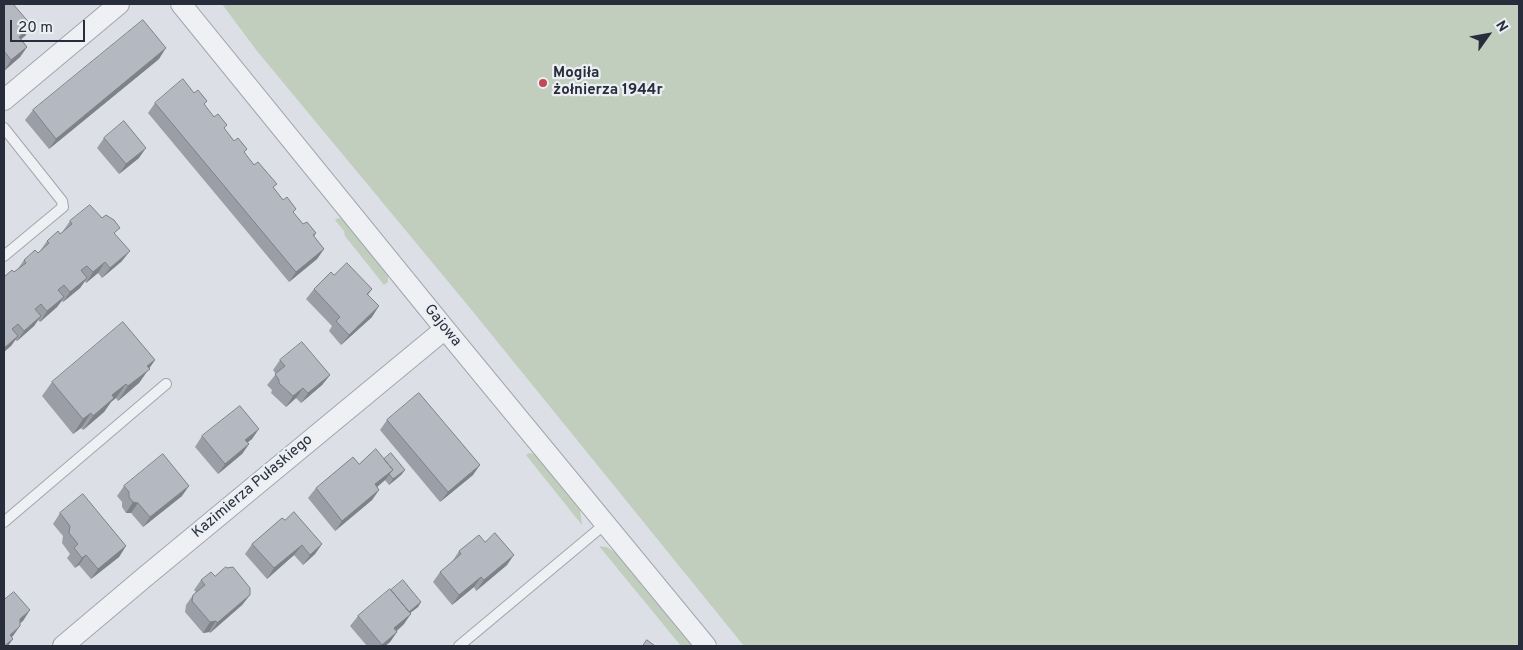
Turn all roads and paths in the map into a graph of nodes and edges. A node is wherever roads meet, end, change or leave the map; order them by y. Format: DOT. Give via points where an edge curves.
graph roads {
  1 [pos="119,4"];
  2 [pos="181,4"];
  3 [pos="4,100"];
  4 [pos="4,128"];
  5 [pos="4,256"];
  6 [pos="445,329"];
  7 [pos="166,384"];
  8 [pos="4,522"];
  9 [pos="605,524"];
  10 [pos="63,646"];
  11 [pos="459,646"];
  12 [pos="706,646"];
  1 -- 3 [label="street"];
  2 -- 6 [label="street, Gajowa"];
  4 -- 5 [label="lane" via="62,201 63,207"];
  6 -- 9 [label="street, Gajowa"];
  6 -- 10 [label="street, Kazimierza Pułaskiego"];
  7 -- 8 [label="lane"];
  9 -- 11 [label="lane"];
  9 -- 12 [label="street, Gajowa"];
}
